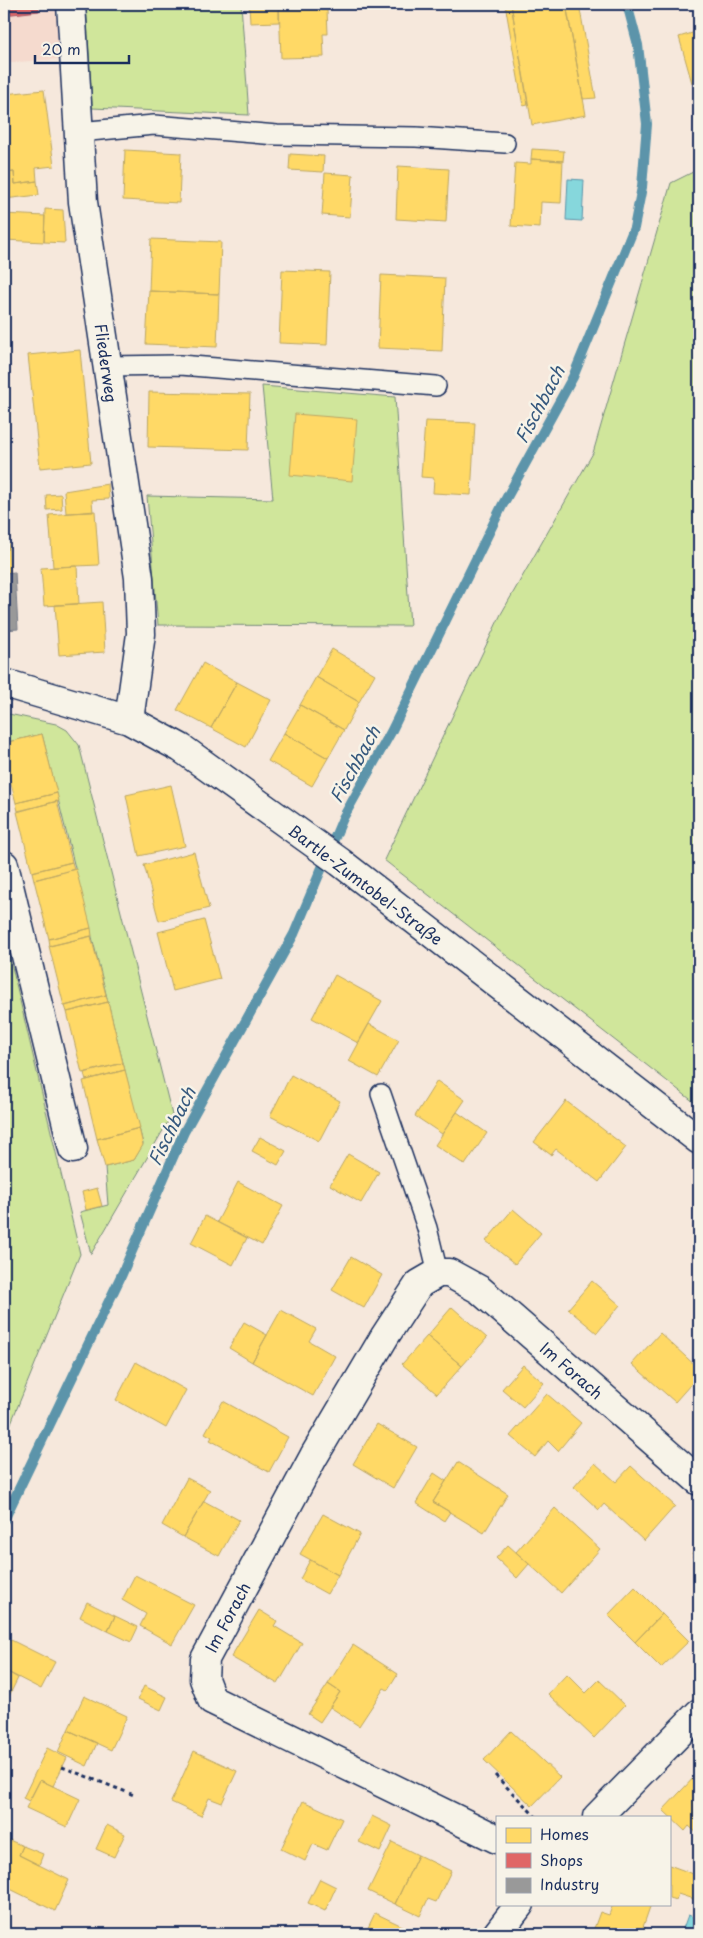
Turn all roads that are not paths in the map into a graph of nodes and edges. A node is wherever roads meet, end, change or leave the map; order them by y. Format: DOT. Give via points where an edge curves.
graph roads {
  1 [pos="71,4"];
  2 [pos="79,132"];
  3 [pos="505,144"];
  4 [pos="108,366"];
  5 [pos="436,386"];
  6 [pos="4,683"];
  7 [pos="129,720"];
  8 [pos="4,865"];
  9 [pos="381,1094"];
  10 [pos="699,1140"];
  11 [pos="73,1149"];
  12 [pos="438,1272"];
  13 [pos="699,1481"];
  14 [pos="699,1713"];
  15 [pos="598,1816"];
  16 [pos="496,1839"];
  17 [pos="519,1906"];
  18 [pos="500,1933"];
  1 -- 2 [label="street, Fliederweg"];
  2 -- 3 [label="lane" via="154,125 277,135"];
  2 -- 4 [label="street, Fliederweg" via="83,202"];
  4 -- 5 [label="lane" via="180,365"];
  4 -- 7 [label="street, Fliederweg" via="139,578 141,634"];
  6 -- 7 [label="street, Bartle-Zumtobel-Straße"];
  7 -- 10 [label="street, Bartle-Zumtobel-Straße" via="181,748 340,862"];
  8 -- 11 [label="street"];
  9 -- 12 [label="lane" via="427,1228"];
  12 -- 13 [label="street, Im Forach" via="480,1290"];
  12 -- 16 [label="street, Im Forach" via="419,1284 314,1456 205,1658 204,1679 212,1700"];
  14 -- 15 [label="street"];
  17 -- 18 [label="street"];
}
